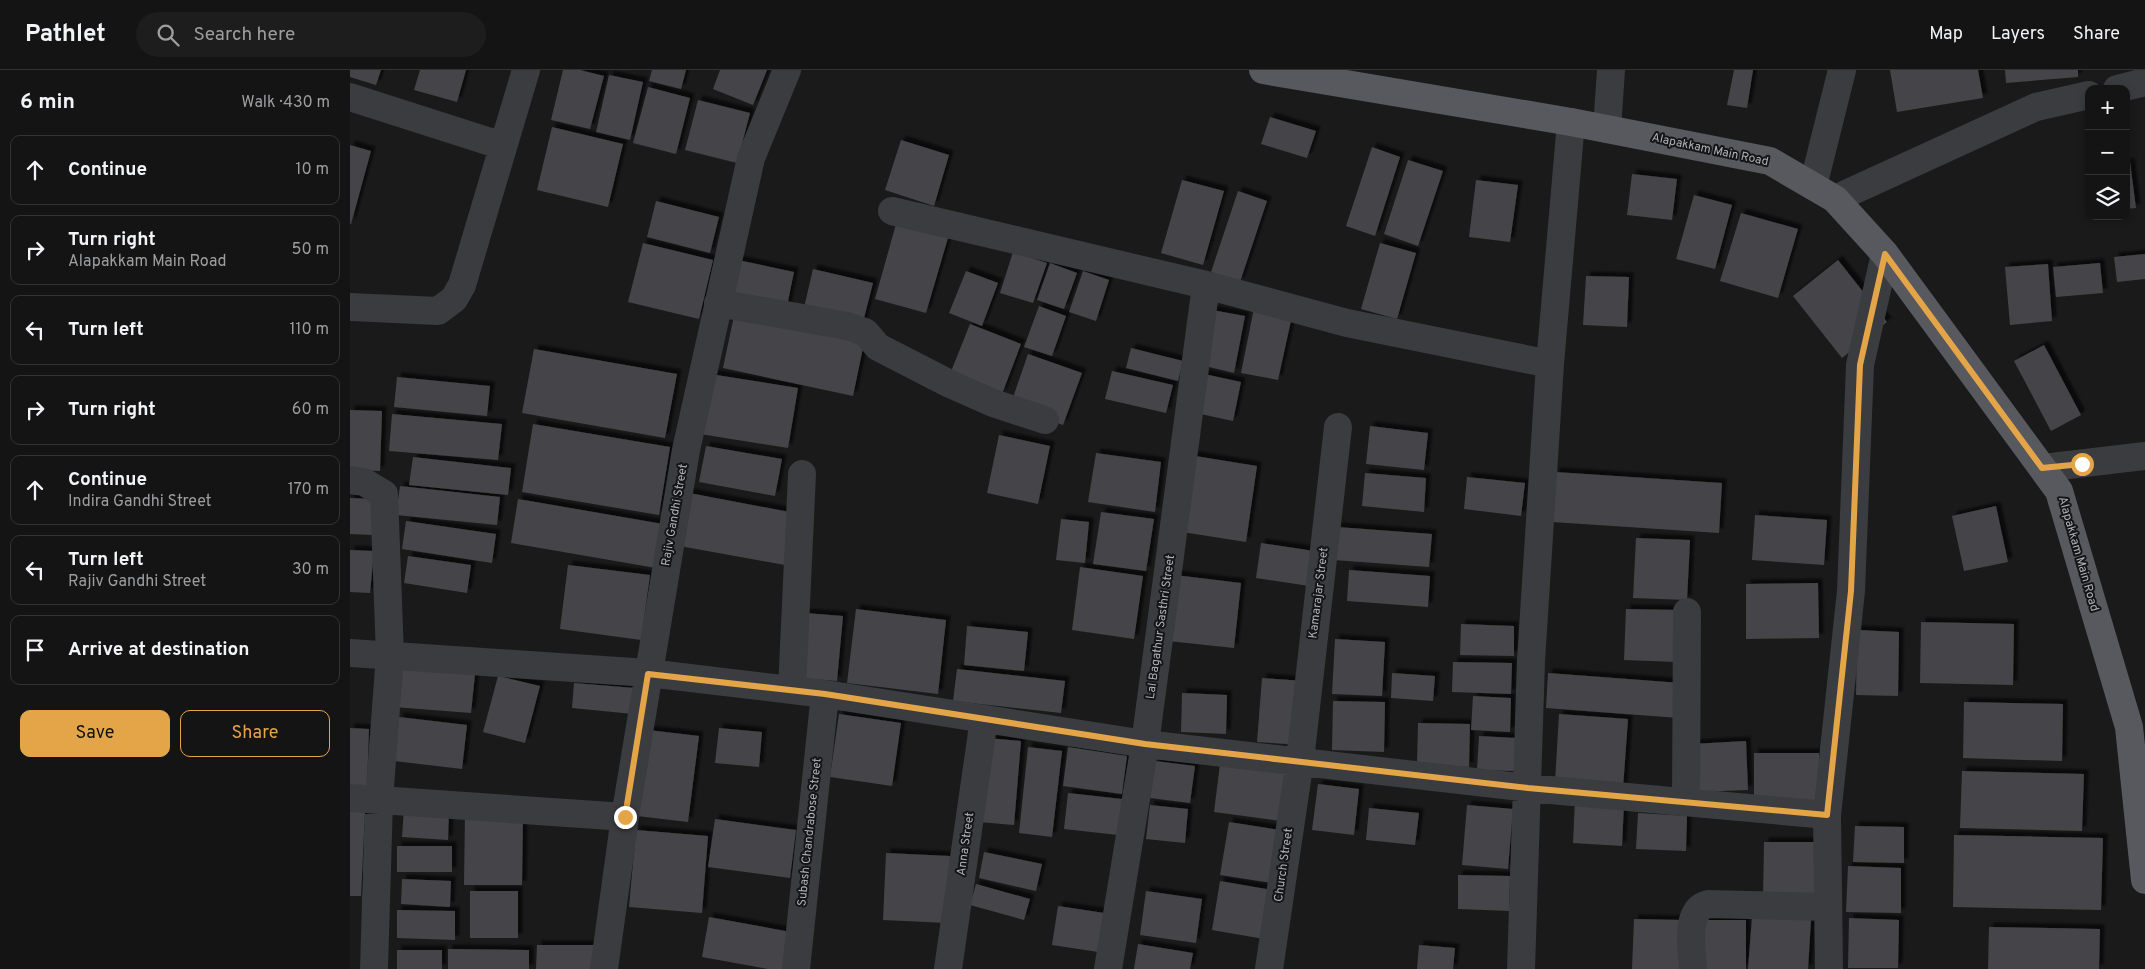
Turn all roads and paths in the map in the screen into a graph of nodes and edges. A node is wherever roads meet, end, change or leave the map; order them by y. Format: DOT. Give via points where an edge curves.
graph roads {
  1 [pos="526,70"];
  2 [pos="787,70"];
  3 [pos="1263,70"];
  4 [pos="1611,70"];
  5 [pos="1842,70"];
  6 [pos="1360,78"];
  7 [pos="2145,82"];
  8 [pos="2130,86"];
  9 [pos="2085,96"];
  10 [pos="350,97"];
  11 [pos="1571,122"];
  12 [pos="1607,129"];
  13 [pos="503,146"];
  14 [pos="1824,192"];
  15 [pos="892,211"];
  16 [pos="1885,254"];
  17 [pos="1206,285"];
  18 [pos="718,304"];
  19 [pos="350,307"];
  20 [pos="1550,364"];
  21 [pos="1045,420"];
  22 [pos="1338,427"];
  23 [pos="2145,456"];
  24 [pos="2042,468"];
  25 [pos="802,474"];
  26 [pos="350,480"];
  27 [pos="1687,612"];
  28 [pos="350,653"];
  29 [pos="390,655"];
  30 [pos="648,674"];
  31 [pos="792,690"];
  32 [pos="825,694"];
  33 [pos="984,720"];
  34 [pos="1145,744"];
  35 [pos="1300,760"];
  36 [pos="1528,788"];
  37 [pos="350,798"];
  38 [pos="379,800"];
  39 [pos="1686,802"];
  40 [pos="1827,815"];
  41 [pos="625,817"];
  42 [pos="2145,880"];
  43 [pos="1828,906"];
  44 [pos="374,969"];
  45 [pos="604,969"];
  46 [pos="796,969"];
  47 [pos="948,969"];
  48 [pos="1108,969"];
  49 [pos="1269,969"];
  50 [pos="1521,969"];
  51 [pos="1693,969"];
  52 [pos="1829,969"];
  1 -- 13 [label="street"];
  2 -- 18 [label="street, Rajiv Gandhi Street" via="751,158"];
  3 -- 6 [label="main road, Alapakkam Main Road"];
  4 -- 12 [label="street"];
  5 -- 14 [label="street"];
  6 -- 11 [label="main road, Alapakkam Main Road"];
  7 -- 8 [label="street"];
  9 -- 14 [label="street" via="2036,107"];
  10 -- 13 [label="street"];
  11 -- 12 [label="main road, Alapakkam Main Road"];
  11 -- 20 [label="street"];
  12 -- 14 [label="main road, Alapakkam Main Road" via="1770,161"];
  13 -- 19 [label="street" via="462,285 454,299 438,310"];
  14 -- 16 [label="main road, Alapakkam Main Road"];
  15 -- 17 [label="street"];
  16 -- 24 [label="main road, Alapakkam Main Road"];
  16 -- 40 [label="street" via="1860,365 1851,591"];
  17 -- 20 [label="street" via="1347,323"];
  17 -- 34 [label="street, Lal Bagathur Sasthri Street"];
  18 -- 21 [label="street" via="847,326 865,332 878,347 950,384 992,403"];
  18 -- 30 [label="street, Rajiv Gandhi Street" via="686,450"];
  20 -- 36 [label="street" via="1530,661"];
  22 -- 35 [label="street, Kamarajar Street"];
  23 -- 24 [label="street"];
  24 -- 42 [label="main road, Alapakkam Main Road" via="2059,490 2129,727"];
  25 -- 31 [label="street"];
  26 -- 29 [label="street" via="364,482 384,494"];
  27 -- 39 [label="street"];
  28 -- 29 [label="street"];
  29 -- 30 [label="street"];
  29 -- 38 [label="street"];
  30 -- 31 [label="street"];
  30 -- 41 [label="street, Rajiv Gandhi Street"];
  31 -- 32 [label="street"];
  32 -- 33 [label="street"];
  32 -- 46 [label="street, Subash Chandrabose Street"];
  33 -- 34 [label="street"];
  33 -- 47 [label="street, Anna Street"];
  34 -- 35 [label="street"];
  34 -- 48 [label="street, Lal Bagathur Sasthri Street"];
  35 -- 36 [label="street"];
  35 -- 49 [label="street, Church Street"];
  36 -- 39 [label="street"];
  36 -- 50 [label="street"];
  37 -- 38 [label="street"];
  38 -- 41 [label="street"];
  38 -- 44 [label="street"];
  39 -- 40 [label="street"];
  40 -- 43 [label="street"];
  41 -- 45 [label="street, Rajiv Gandhi Street"];
  43 -- 51 [label="street" via="1700,906 1692,924"];
  43 -- 52 [label="street"];
}
